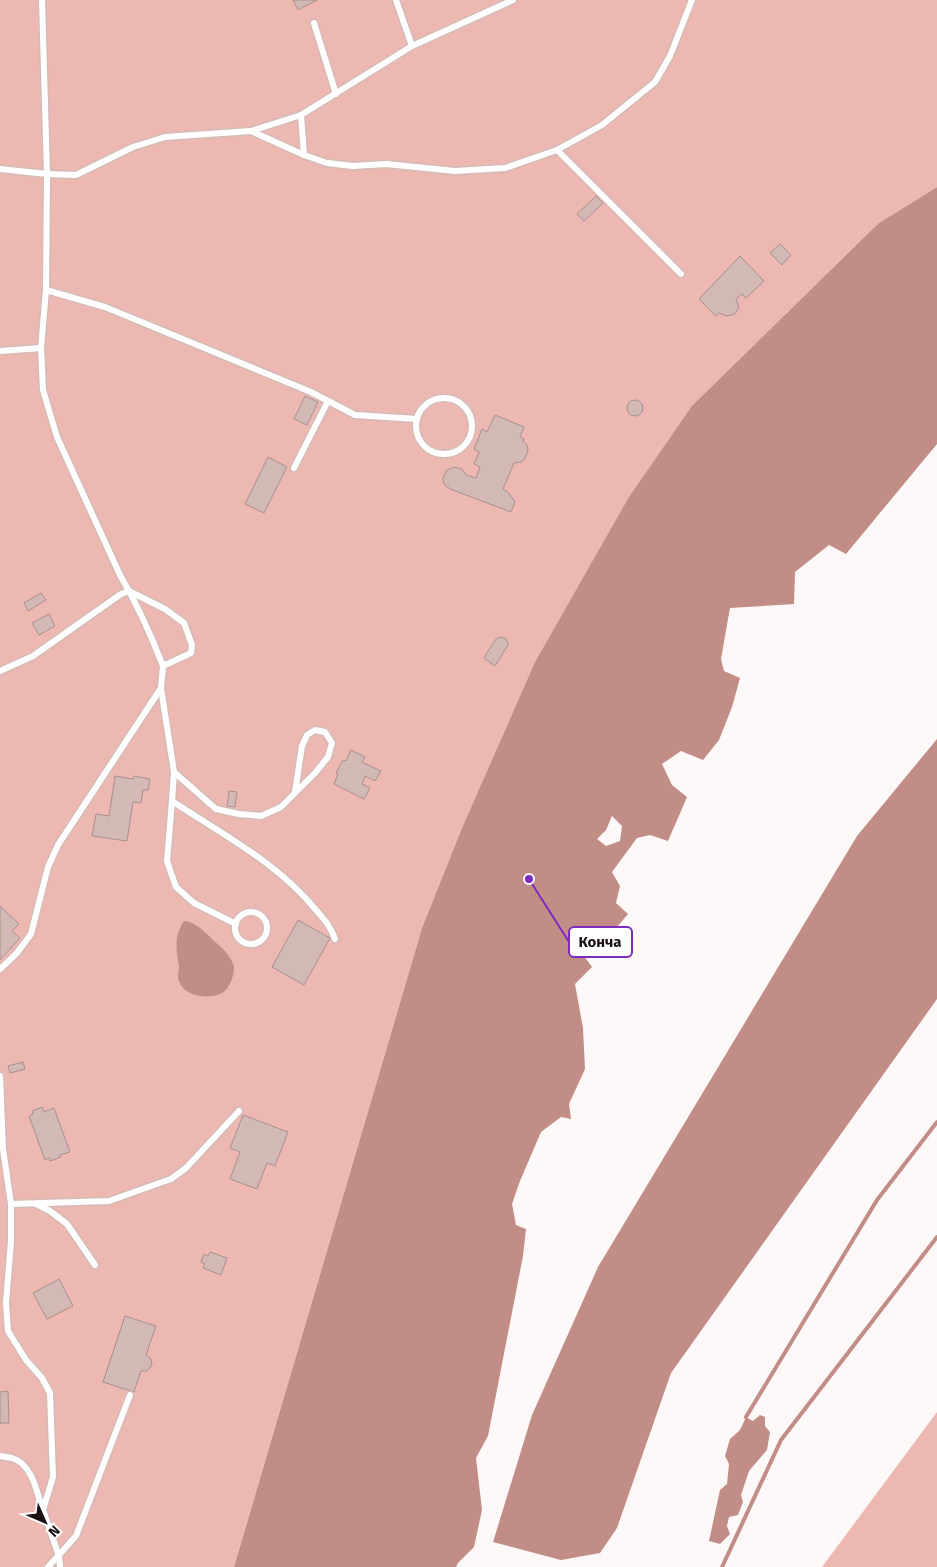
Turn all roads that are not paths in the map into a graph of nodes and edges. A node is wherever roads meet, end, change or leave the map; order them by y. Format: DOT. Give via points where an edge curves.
graph roads {
  1 [pos="42,0"];
  2 [pos="396,0"];
  3 [pos="513,0"];
  4 [pos="692,0"];
  5 [pos="314,23"];
  6 [pos="412,46"];
  7 [pos="336,94"];
  8 [pos="301,115"];
  9 [pos="252,131"];
  10 [pos="557,150"];
  11 [pos="304,155"];
  12 [pos="0,169"];
  13 [pos="48,174"];
  14 [pos="681,274"];
  15 [pos="46,290"];
  16 [pos="40,348"];
  17 [pos="0,351"];
  18 [pos="328,401"];
  19 [pos="418,419"];
  20 [pos="294,468"];
  21 [pos="129,591"];
  22 [pos="163,666"];
  23 [pos="0,671"];
  24 [pos="161,688"];
  25 [pos="174,772"];
  26 [pos="295,792"];
  27 [pos="172,802"];
  28 [pos="236,924"];
  29 [pos="335,939"];
  30 [pos="0,969"];
  31 [pos="0,1076"];
  32 [pos="239,1111"];
  33 [pos="2,1149"];
  34 [pos="35,1203"];
  35 [pos="11,1204"];
  36 [pos="95,1265"];
  37 [pos="130,1395"];
  38 [pos="0,1456"];
  39 [pos="43,1510"];
  40 [pos="59,1556"];
  41 [pos="48,1567"];
  42 [pos="60,1567"];
  1 -- 13 [label="lane"];
  2 -- 6 [label="lane"];
  3 -- 6 [label="lane"];
  4 -- 10 [label="lane" via="670,56 655,82 602,125"];
  5 -- 7 [label="lane"];
  6 -- 7 [label="lane"];
  7 -- 8 [label="lane"];
  8 -- 9 [label="lane"];
  8 -- 11 [label="lane"];
  9 -- 11 [label="lane"];
  9 -- 13 [label="lane" via="165,137 133,146 76,175"];
  10 -- 11 [label="lane" via="506,168 455,171 386,164 353,166 327,163"];
  10 -- 14 [label="lane"];
  12 -- 13 [label="lane"];
  13 -- 15 [label="lane"];
  15 -- 16 [label="lane"];
  15 -- 18 [label="lane" via="105,307"];
  16 -- 17 [label="lane"];
  16 -- 21 [label="lane" via="43,390 57,436"];
  18 -- 19 [label="lane" via="355,415"];
  18 -- 20 [label="lane"];
  19 -- 19 [label="lane" via="424,406 432,400 450,398 466,408 473,425 467,442 460,449 443,454 434,452 420,441"];
  21 -- 22 [label="lane"];
  21 -- 22 [label="lane" via="165,609 184,623 192,645 191,653"];
  21 -- 23 [label="lane" via="33,656"];
  22 -- 24 [label="lane"];
  24 -- 25 [label="lane"];
  24 -- 30 [label="lane" via="58,845 48,867 31,934"];
  25 -- 26 [label="lane" via="216,809 239,814 261,816 281,807"];
  25 -- 27 [label="lane"];
  26 -- 26 [label="lane" via="302,746 307,735 315,730 324,732 332,743 328,757"];
  27 -- 28 [label="lane" via="167,861 176,887 194,903"];
  27 -- 29 [label="lane" via="274,868 302,893 331,928"];
  28 -- 28 [label="lane" via="242,915 252,912 265,920 266,935 253,944 243,942 236,934"];
  31 -- 33 [label="lane"];
  32 -- 34 [label="lane" via="186,1168 171,1179 109,1201"];
  33 -- 35 [label="lane"];
  34 -- 35 [label="lane"];
  34 -- 36 [label="lane" via="67,1224"];
  35 -- 39 [label="lane" via="6,1303 8,1331 50,1393 53,1477"];
  37 -- 40 [label="lane" via="76,1536"];
  38 -- 39 [label="lane" via="14,1458 24,1466 31,1475"];
  39 -- 40 [label="lane"];
  40 -- 41 [label="lane"];
  40 -- 42 [label="lane"];
}
